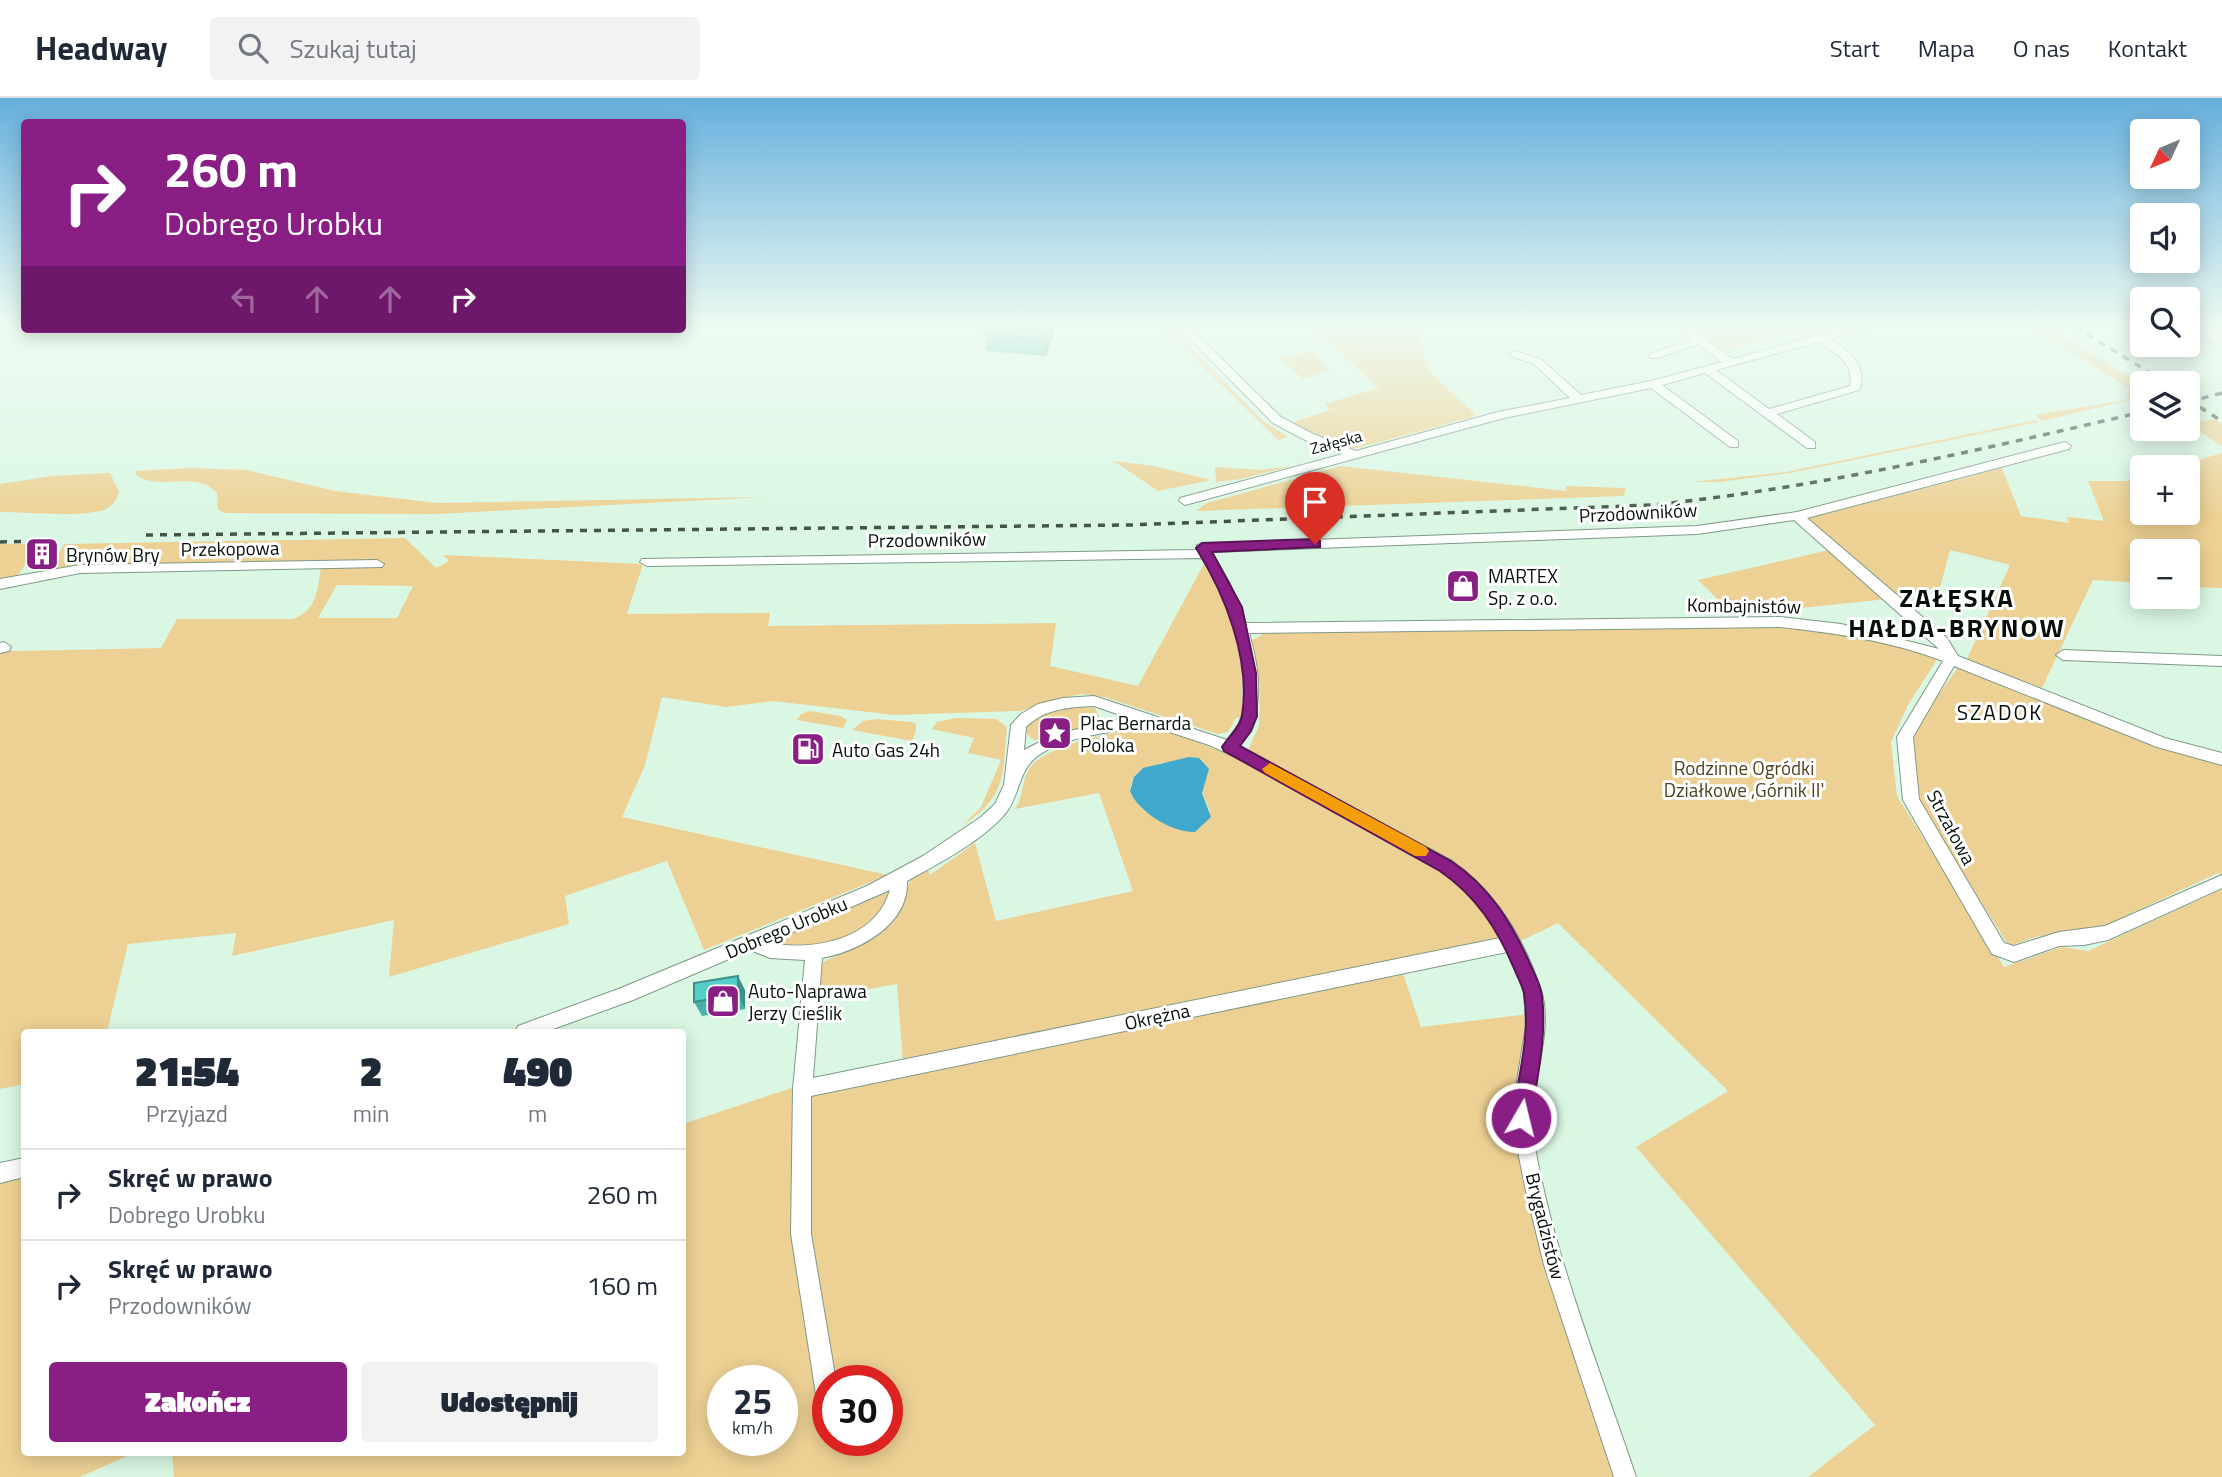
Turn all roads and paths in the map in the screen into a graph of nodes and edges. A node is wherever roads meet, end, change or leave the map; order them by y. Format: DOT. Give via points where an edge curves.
graph roads {
  1 [pos="1248,391"];
  2 [pos="1570,391"];
  3 [pos="1616,391"];
  4 [pos="1663,391"];
  5 [pos="1737,391"];
  6 [pos="1844,391"];
  7 [pos="1578,399"];
  8 [pos="1768,414"];
  9 [pos="1734,444"];
  10 [pos="1811,445"];
  11 [pos="2065,446"];
  12 [pos="1356,455"];
  13 [pos="1185,500"];
  14 [pos="1797,516"];
  15 [pos="1205,551"];
  16 [pos="647,562"];
  17 [pos="377,564"];
  18 [pos="0,584"];
  19 [pos="1241,628"];
  20 [pos="2063,655"];
  21 [pos="1952,658"];
  22 [pos="2222,661"];
  23 [pos="1094,701"];
  24 [pos="1150,719"];
  25 [pos="1098,729"];
  26 [pos="1018,733"];
  27 [pos="1049,743"];
  28 [pos="1230,747"];
  29 [pos="2222,759"];
  30 [pos="1014,775"];
  31 [pos="898,879"];
  32 [pos="2220,881"];
  33 [pos="751,942"];
  34 [pos="1512,943"];
  35 [pos="814,953"];
  36 [pos="532,1029"];
  37 [pos="802,1088"];
  38 [pos="21,1169"];
  39 [pos="0,1173"];
  40 [pos="822,1365"];
  41 [pos="1625,1477"];
  1 -- 12 [label="street" via="1277,420"];
  2 -- 7 [label="street"];
  3 -- 7 [label="street, Załęska"];
  4 -- 9 [label="street"];
  5 -- 8 [label="street"];
  6 -- 8 [label="street"];
  7 -- 12 [label="street, Załęska"];
  8 -- 10 [label="street"];
  11 -- 14 [label="street, Przodowników"];
  12 -- 13 [label="street, Załęska"];
  14 -- 15 [label="street, Przodowników" via="1697,530"];
  14 -- 21 [label="street" via="1942,642"];
  15 -- 16 [label="street, Przodowników"];
  15 -- 19 [label="street" via="1231,597"];
  17 -- 18 [label="street, Przekopowa" via="80,569"];
  19 -- 21 [label="street, Kombajnistów" via="1780,622 1841,629"];
  19 -- 28 [label="street" via="1251,696 1245,727"];
  20 -- 22 [label="street"];
  21 -- 29 [label="street, Kombajnistów" via="2162,743"];
  21 -- 32 [label="street, Strzałowa" via="1905,737 1911,800 1998,949 2014,954 2059,939 2108,933"];
  23 -- 24 [label="street"];
  23 -- 25 [label="street" via="1106,715"];
  23 -- 26 [label="street" via="1072,701 1034,713 1019,725"];
  24 -- 25 [label="street, Dobrego Urobku"];
  24 -- 28 [label="street"];
  25 -- 27 [label="street, Dobrego Urobku"];
  26 -- 27 [label="street" via="1033,742"];
  26 -- 30 [label="street, Dobrego Urobku"];
  27 -- 30 [label="street, Dobrego Urobku" via="1027,756"];
  28 -- 34 [label="street, Brygadzistów" via="1463,878 1492,908"];
  30 -- 31 [label="street, Dobrego Urobku" via="1006,799 993,817"];
  31 -- 33 [label="street, Dobrego Urobku"];
  31 -- 35 [label="street" via="897,896 876,927 846,947"];
  33 -- 35 [label="street" via="775,952"];
  33 -- 36 [label="street, Dobrego Urobku"];
  34 -- 37 [label="street, Okrężna"];
  34 -- 41 [label="street, Brygadzistów" via="1533,992 1535,1026 1521,1118 1554,1265"];
  35 -- 37 [label="street"];
  37 -- 40 [label="street" via="801,1234"];
  38 -- 39 [label="street"];
}
